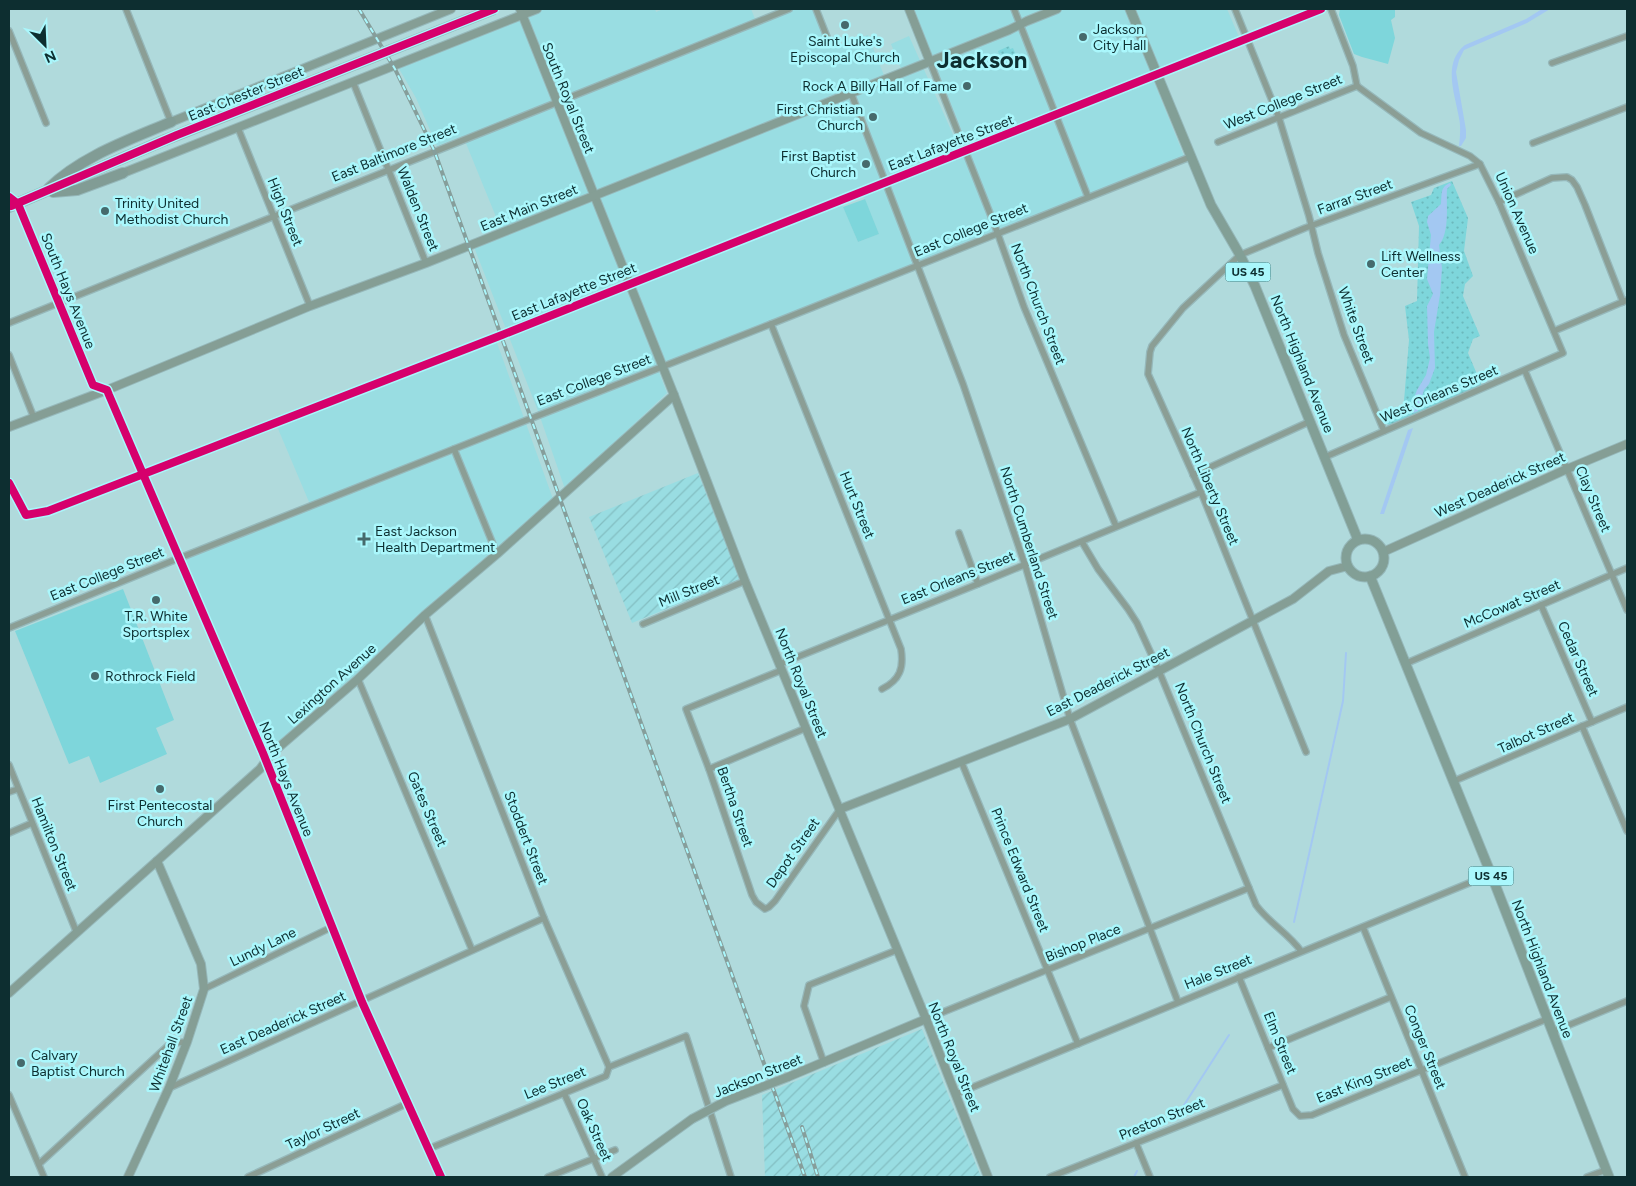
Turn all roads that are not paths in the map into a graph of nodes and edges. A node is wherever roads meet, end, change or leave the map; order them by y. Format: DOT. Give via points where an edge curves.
graph roads {
  1 [pos="126,9"];
  2 [pos="451,9"];
  3 [pos="494,9"];
  4 [pos="537,9"];
  5 [pos="789,9"];
  6 [pos="816,9"];
  7 [pos="909,9"];
  8 [pos="1014,9"];
  9 [pos="1057,9"];
  10 [pos="1130,9"];
  11 [pos="1235,9"];
  12 [pos="1321,9"];
  13 [pos="1330,9"];
  14 [pos="521,12"];
  15 [pos="1020,25"];
  16 [pos="9,31"];
  17 [pos="1627,36"];
  18 [pos="1246,39"];
  19 [pos="829,42"];
  20 [pos="930,62"];
  21 [pos="1552,63"];
  22 [pos="1157,75"];
  23 [pos="353,82"];
  24 [pos="1357,86"];
  25 [pos="851,94"];
  26 [pos="557,103"];
  27 [pos="1627,106"];
  28 [pos="1055,115"];
  29 [pos="1279,118"];
  30 [pos="171,122"];
  31 [pos="46,123"];
  32 [pos="238,128"];
  33 [pos="1218,142"];
  34 [pos="1533,144"];
  35 [pos="964,151"];
  36 [pos="1190,156"];
  37 [pos="1480,164"];
  38 [pos="388,169"];
  39 [pos="123,173"];
  40 [pos="885,182"];
  41 [pos="44,192"];
  42 [pos="593,196"];
  43 [pos="9,197"];
  44 [pos="1088,197"];
  45 [pos="1499,202"];
  46 [pos="14,205"];
  47 [pos="273,216"];
  48 [pos="1312,226"];
  49 [pos="997,233"];
  50 [pos="1240,255"];
  51 [pos="426,263"];
  52 [pos="916,265"];
  53 [pos="628,284"];
  54 [pos="1625,301"];
  55 [pos="59,302"];
  56 [pos="310,306"];
  57 [pos="9,323"];
  58 [pos="771,324"];
  59 [pos="1554,330"];
  60 [pos="1563,353"];
  61 [pos="9,355"];
  62 [pos="661,367"];
  63 [pos="1525,371"];
  64 [pos="107,390"];
  65 [pos="674,395"];
  66 [pos="34,418"];
  67 [pos="1311,421"];
  68 [pos="9,427"];
  69 [pos="1384,431"];
  70 [pos="1627,444"];
  71 [pos="454,449"];
  72 [pos="1325,457"];
  73 [pos="1567,469"];
  74 [pos="143,473"];
  75 [pos="1193,475"];
  76 [pos="9,483"];
  77 [pos="1201,492"];
  78 [pos="11,494"];
  79 [pos="1116,526"];
  80 [pos="959,533"];
  81 [pos="1358,540"];
  82 [pos="1082,542"];
  83 [pos="1383,552"];
  84 [pos="497,554"];
  85 [pos="179,558"];
  86 [pos="1025,565"];
  87 [pos="1348,566"];
  88 [pos="1627,568"];
  89 [pos="1612,575"];
  90 [pos="1370,576"];
  91 [pos="745,581"];
  92 [pos="978,584"];
  93 [pos="1541,605"];
  94 [pos="1627,610"];
  95 [pos="425,615"];
  96 [pos="890,620"];
  97 [pos="1252,622"];
  98 [pos="643,624"];
  99 [pos="9,628"];
  100 [pos="1407,663"];
  101 [pos="781,667"];
  102 [pos="1159,671"];
  103 [pos="358,679"];
  104 [pos="882,689"];
  105 [pos="1627,707"];
  106 [pos="686,709"];
  107 [pos="1070,719"];
  108 [pos="1592,722"];
  109 [pos="1582,726"];
  110 [pos="806,728"];
  111 [pos="1306,752"];
  112 [pos="266,760"];
  113 [pos="961,761"];
  114 [pos="9,766"];
  115 [pos="709,769"];
  116 [pos="1454,781"];
  117 [pos="18,789"];
  118 [pos="9,792"];
  119 [pos="840,809"];
  120 [pos="32,823"];
  121 [pos="1627,828"];
  122 [pos="9,833"];
  123 [pos="157,861"];
  124 [pos="1491,874"];
  125 [pos="1249,888"];
  126 [pos="764,908"];
  127 [pos="544,918"];
  128 [pos="1363,926"];
  129 [pos="332,927"];
  130 [pos="1150,928"];
  131 [pos="76,931"];
  132 [pos="472,950"];
  133 [pos="897,950"];
  134 [pos="1301,951"];
  135 [pos="1048,971"];
  136 [pos="1239,977"];
  137 [pos="204,989"];
  138 [pos="9,993"];
  139 [pos="1391,997"];
  140 [pos="1627,1001"];
  141 [pos="362,1002"];
  142 [pos="1178,1002"];
  143 [pos="1547,1019"];
  144 [pos="926,1020"];
  145 [pos="1552,1032"];
  146 [pos="187,1042"];
  147 [pos="1078,1044"];
  148 [pos="1268,1048"];
  149 [pos="824,1063"];
  150 [pos="609,1067"];
  151 [pos="1421,1070"];
  152 [pos="1283,1085"];
  153 [pos="169,1088"];
  154 [pos="564,1093"];
  155 [pos="9,1094"];
  156 [pos="956,1094"];
  157 [pos="408,1103"];
  158 [pos="1300,1116"];
  159 [pos="1136,1143"];
  160 [pos="428,1149"];
  161 [pos="615,1150"];
  162 [pos="593,1159"];
  163 [pos="39,1164"];
  164 [pos="1607,1174"];
  165 [pos="44,1177"];
  166 [pos="128,1177"];
  167 [pos="248,1177"];
  168 [pos="441,1177"];
  169 [pos="548,1177"];
  170 [pos="602,1177"];
  171 [pos="612,1177"];
  172 [pos="731,1177"];
  173 [pos="988,1177"];
  174 [pos="1050,1177"];
  175 [pos="1150,1177"];
  176 [pos="1465,1177"];
  177 [pos="1587,1177"];
  1 -- 30 [label="street"];
  2 -- 30 [label="street"];
  3 -- 41 [label="highway, East Chester Street, bridge" via="165,140"];
  4 -- 14 [label="street"];
  5 -- 26 [label="street, East Baltimore Street"];
  6 -- 19 [label="street"];
  7 -- 20 [label="street"];
  8 -- 15 [label="street"];
  9 -- 15 [label="street, East Main Street"];
  10 -- 22 [label="main road, North Highland Avenue / US 45"];
  11 -- 18 [label="street, White Street"];
  12 -- 18 [label="street, East Lafayette Street"];
  13 -- 24 [label="street" via="1353,66"];
  14 -- 23 [label="street"];
  14 -- 26 [label="street, South Royal Street"];
  15 -- 20 [label="street, East Main Street"];
  15 -- 28 [label="street"];
  16 -- 31 [label="street"];
  17 -- 21 [label="street"];
  18 -- 22 [label="street, East Lafayette Street"];
  18 -- 29 [label="street, White Street"];
  20 -- 25 [label="street, East Main Street"];
  20 -- 35 [label="street, North Church Street"];
  22 -- 28 [label="street, East Lafayette Street"];
  22 -- 36 [label="main road, North Highland Avenue / US 45"];
  23 -- 32 [label="street"];
  23 -- 38 [label="street, Walden Street"];
  24 -- 29 [label="street, West College Street"];
  24 -- 37 [label="street, Union Avenue" via="1421,133"];
  25 -- 40 [label="street, North Cumberland Street"];
  25 -- 42 [label="street, East Main Street"];
  26 -- 38 [label="street, East Baltimore Street"];
  26 -- 42 [label="street, South Royal Street"];
  27 -- 34 [label="street"];
  28 -- 35 [label="street, East Lafayette Street"];
  28 -- 44 [label="street"];
  29 -- 33 [label="street, West College Street"];
  29 -- 48 [label="street, White Street"];
  30 -- 41 [label="highway" via="107,149 63,174"];
  32 -- 39 [label="street"];
  32 -- 47 [label="street, High Street"];
  35 -- 40 [label="street, East Lafayette Street"];
  35 -- 49 [label="street, North Church Street"];
  36 -- 44 [label="street, East College Street"];
  36 -- 50 [label="main road, North Highland Avenue / US 45" via="1211,205"];
  37 -- 45 [label="street, Union Avenue"];
  37 -- 48 [label="street, Farrar Street"];
  38 -- 47 [label="street, East Baltimore Street"];
  38 -- 51 [label="street, Walden Street"];
  39 -- 41 [label="highway" via="77,190"];
  40 -- 52 [label="street, North Cumberland Street"];
  40 -- 53 [label="street, East Lafayette Street"];
  41 -- 46 [label="highway, East Chester Street"];
  42 -- 51 [label="street, East Main Street"];
  42 -- 53 [label="street, North Royal Street"];
  43 -- 46 [label="street, South Hays Avenue"];
  44 -- 49 [label="street, East College Street"];
  45 -- 54 [label="street" via="1552,178 1572,180"];
  45 -- 59 [label="street, Union Avenue"];
  46 -- 55 [label="street, South Hays Avenue"];
  47 -- 55 [label="street, East Baltimore Street"];
  47 -- 56 [label="street, High Street"];
  48 -- 50 [label="street, Farrar Street"];
  48 -- 69 [label="street, White Street" via="1344,335"];
  49 -- 52 [label="street, East College Street"];
  49 -- 79 [label="street, North Church Street" via="1035,334"];
  50 -- 67 [label="main road, North Highland Avenue / US 45"];
  50 -- 75 [label="street, North Liberty Street" via="1183,308 1150,352 1148,374"];
  51 -- 56 [label="street, East Main Street"];
  52 -- 58 [label="street, East College Street"];
  52 -- 86 [label="street, North Cumberland Street" via="960,377"];
  53 -- 62 [label="street, North Royal Street"];
  53 -- 74 [label="street, East Lafayette Street"];
  54 -- 59 [label="street"];
  55 -- 57 [label="street, East Baltimore Street"];
  55 -- 64 [label="street, South Hays Avenue" via="93,386"];
  56 -- 64 [label="street, East Main Street"];
  58 -- 62 [label="street, East College Street"];
  58 -- 96 [label="street, Hurt Street"];
  59 -- 60 [label="street, Union Avenue"];
  60 -- 63 [label="street, West Orleans Street"];
  61 -- 66 [label="street"];
  62 -- 65 [label="street, North Royal Street"];
  62 -- 71 [label="street, East College Street"];
  63 -- 69 [label="street, West Orleans Street"];
  63 -- 73 [label="street, Clay Street"];
  64 -- 66 [label="street, East Main Street"];
  64 -- 74 [label="street, North Hays Avenue"];
  65 -- 84 [label="street, Lexington Avenue"];
  65 -- 91 [label="street, North Royal Street"];
  66 -- 68 [label="street, East Main Street"];
  67 -- 72 [label="main road, North Highland Avenue / US 45"];
  67 -- 75 [label="street"];
  69 -- 72 [label="street, West Orleans Street"];
  70 -- 73 [label="street, West Deaderick Street"];
  71 -- 84 [label="street"];
  71 -- 85 [label="street, East College Street"];
  72 -- 81 [label="main road, North Highland Avenue / US 45"];
  73 -- 83 [label="street, West Deaderick Street"];
  73 -- 89 [label="street, Clay Street"];
  74 -- 78 [label="street, East Lafayette Street" via="48,510 26,515"];
  74 -- 85 [label="street, North Hays Avenue"];
  75 -- 77 [label="street, North Liberty Street"];
  76 -- 78 [label="street"];
  77 -- 79 [label="street, East Orleans Street"];
  77 -- 97 [label="street, North Liberty Street"];
  79 -- 82 [label="street, East Orleans Street"];
  80 -- 92 [label="street"];
  81 -- 83 [label="main road" via="1376,542"];
  81 -- 87 [label="main road" via="1346,554"];
  82 -- 86 [label="street, East Orleans Street"];
  82 -- 102 [label="street, North Church Street" via="1137,623"];
  83 -- 90 [label="main road" via="1380,569"];
  84 -- 95 [label="street, Lexington Avenue"];
  85 -- 99 [label="street, East College Street"];
  85 -- 112 [label="street, North Hays Avenue"];
  86 -- 92 [label="street, East Orleans Street"];
  86 -- 107 [label="street, North Cumberland Street"];
  87 -- 90 [label="main road" via="1357,575"];
  87 -- 97 [label="street, East Deaderick Street" via="1329,572 1293,599"];
  88 -- 89 [label="street, McCowat Street"];
  89 -- 93 [label="street, McCowat Street"];
  89 -- 94 [label="street, Clay Street"];
  90 -- 100 [label="main road, North Highland Avenue / US 45"];
  91 -- 98 [label="street, Mill Street"];
  91 -- 101 [label="street, North Royal Street"];
  92 -- 96 [label="street, East Orleans Street"];
  93 -- 100 [label="street, McCowat Street"];
  93 -- 108 [label="street, Cedar Street"];
  95 -- 103 [label="street, Lexington Avenue"];
  95 -- 127 [label="street, Stoddert Street"];
  96 -- 101 [label="street, East Orleans Street"];
  96 -- 104 [label="street, Hurt Street" via="901,649 902,669 898,678"];
  97 -- 102 [label="street, East Deaderick Street"];
  97 -- 111 [label="street, North Liberty Street"];
  100 -- 116 [label="main road, North Highland Avenue / US 45"];
  101 -- 106 [label="street, East Orleans Street"];
  101 -- 110 [label="street, North Royal Street"];
  102 -- 107 [label="street, East Deaderick Street"];
  102 -- 125 [label="street, North Church Street"];
  103 -- 112 [label="street, Lexington Avenue"];
  103 -- 132 [label="street, Gates Street"];
  105 -- 108 [label="street, Talbot Street"];
  106 -- 115 [label="street, Bertha Street"];
  107 -- 113 [label="street, East Deaderick Street"];
  107 -- 130 [label="street, North Cumberland Street"];
  108 -- 109 [label="street, Talbot Street"];
  109 -- 116 [label="street, Talbot Street"];
  109 -- 121 [label="street"];
  110 -- 115 [label="street"];
  110 -- 119 [label="street, North Royal Street"];
  112 -- 123 [label="street, Lexington Avenue" via="260,769"];
  112 -- 129 [label="street, North Hays Avenue"];
  113 -- 119 [label="street, East Deaderick Street"];
  113 -- 135 [label="street, Prince Edward Street"];
  114 -- 117 [label="street, Hamilton Street"];
  115 -- 126 [label="street, Bertha Street" via="752,895"];
  116 -- 124 [label="main road, North Highland Avenue / US 45"];
  117 -- 118 [label="street"];
  117 -- 120 [label="street, Hamilton Street"];
  119 -- 126 [label="street, Depot Street" via="775,901"];
  119 -- 133 [label="street, North Royal Street"];
  120 -- 122 [label="street"];
  120 -- 131 [label="street, Hamilton Street"];
  123 -- 131 [label="street, Lexington Avenue"];
  123 -- 137 [label="street, Whitehall Street" via="201,964"];
  124 -- 128 [label="street, Hale Street"];
  124 -- 143 [label="main road, North Highland Avenue / US 45"];
  125 -- 130 [label="street, Bishop Place"];
  125 -- 134 [label="street, North Church Street" via="1262,913"];
  127 -- 132 [label="street, East Deaderick Street"];
  127 -- 150 [label="street, Stoddert Street"];
  128 -- 134 [label="street, Hale Street"];
  128 -- 139 [label="street, Conger Street"];
  129 -- 137 [label="street, Lundy Lane"];
  129 -- 141 [label="street, North Hays Avenue"];
  130 -- 135 [label="street, Bishop Place"];
  130 -- 142 [label="street, North Cumberland Street"];
  131 -- 138 [label="street, Lexington Avenue"];
  132 -- 141 [label="street, East Deaderick Street"];
  133 -- 144 [label="street, North Royal Street"];
  133 -- 149 [label="street" via="809,985 804,1006"];
  134 -- 136 [label="street, Hale Street"];
  135 -- 144 [label="street, Bishop Place"];
  135 -- 147 [label="street, Prince Edward Street"];
  136 -- 142 [label="street, Hale Street"];
  136 -- 148 [label="street, Elm Street"];
  137 -- 146 [label="street, Whitehall Street"];
  139 -- 148 [label="street"];
  139 -- 151 [label="street, Conger Street"];
  140 -- 145 [label="street"];
  141 -- 153 [label="street, East Deaderick Street"];
  141 -- 157 [label="street, North Hays Avenue"];
  142 -- 147 [label="street, Hale Street"];
  143 -- 145 [label="main road, North Highland Avenue / US 45"];
  143 -- 151 [label="street, East King Street"];
  144 -- 149 [label="street, Jackson Street"];
  144 -- 156 [label="street, North Royal Street"];
  145 -- 164 [label="main road, North Highland Avenue / US 45"];
  146 -- 153 [label="street, Whitehall Street"];
  146 -- 163 [label="street" via="171,1043"];
  147 -- 156 [label="street, Hale Street"];
  148 -- 152 [label="street, Elm Street"];
  149 -- 171 [label="street, Jackson Street, bridge" via="726,1101 692,1119"];
  150 -- 154 [label="street, Lee Street" via="606,1076"];
  150 -- 172 [label="street, Lee Street" via="686,1036"];
  151 -- 158 [label="street, East King Street" via="1312,1115"];
  151 -- 176 [label="street, Conger Street"];
  152 -- 158 [label="street, Elm Street" via="1293,1109"];
  152 -- 159 [label="street, Preston Street"];
  153 -- 166 [label="street, Whitehall Street"];
  154 -- 160 [label="street, Lee Street"];
  154 -- 162 [label="street, Oak Street"];
  155 -- 163 [label="street"];
  156 -- 173 [label="street, North Royal Street"];
  157 -- 160 [label="street, North Hays Avenue"];
  157 -- 167 [label="street, Taylor Street"];
  159 -- 174 [label="street, Preston Street"];
  159 -- 175 [label="street"];
  160 -- 168 [label="street, North Hays Avenue"];
  161 -- 162 [label="street"];
  162 -- 169 [label="street"];
  162 -- 170 [label="street, Oak Street"];
  163 -- 165 [label="street"];
  164 -- 177 [label="street"];
}
